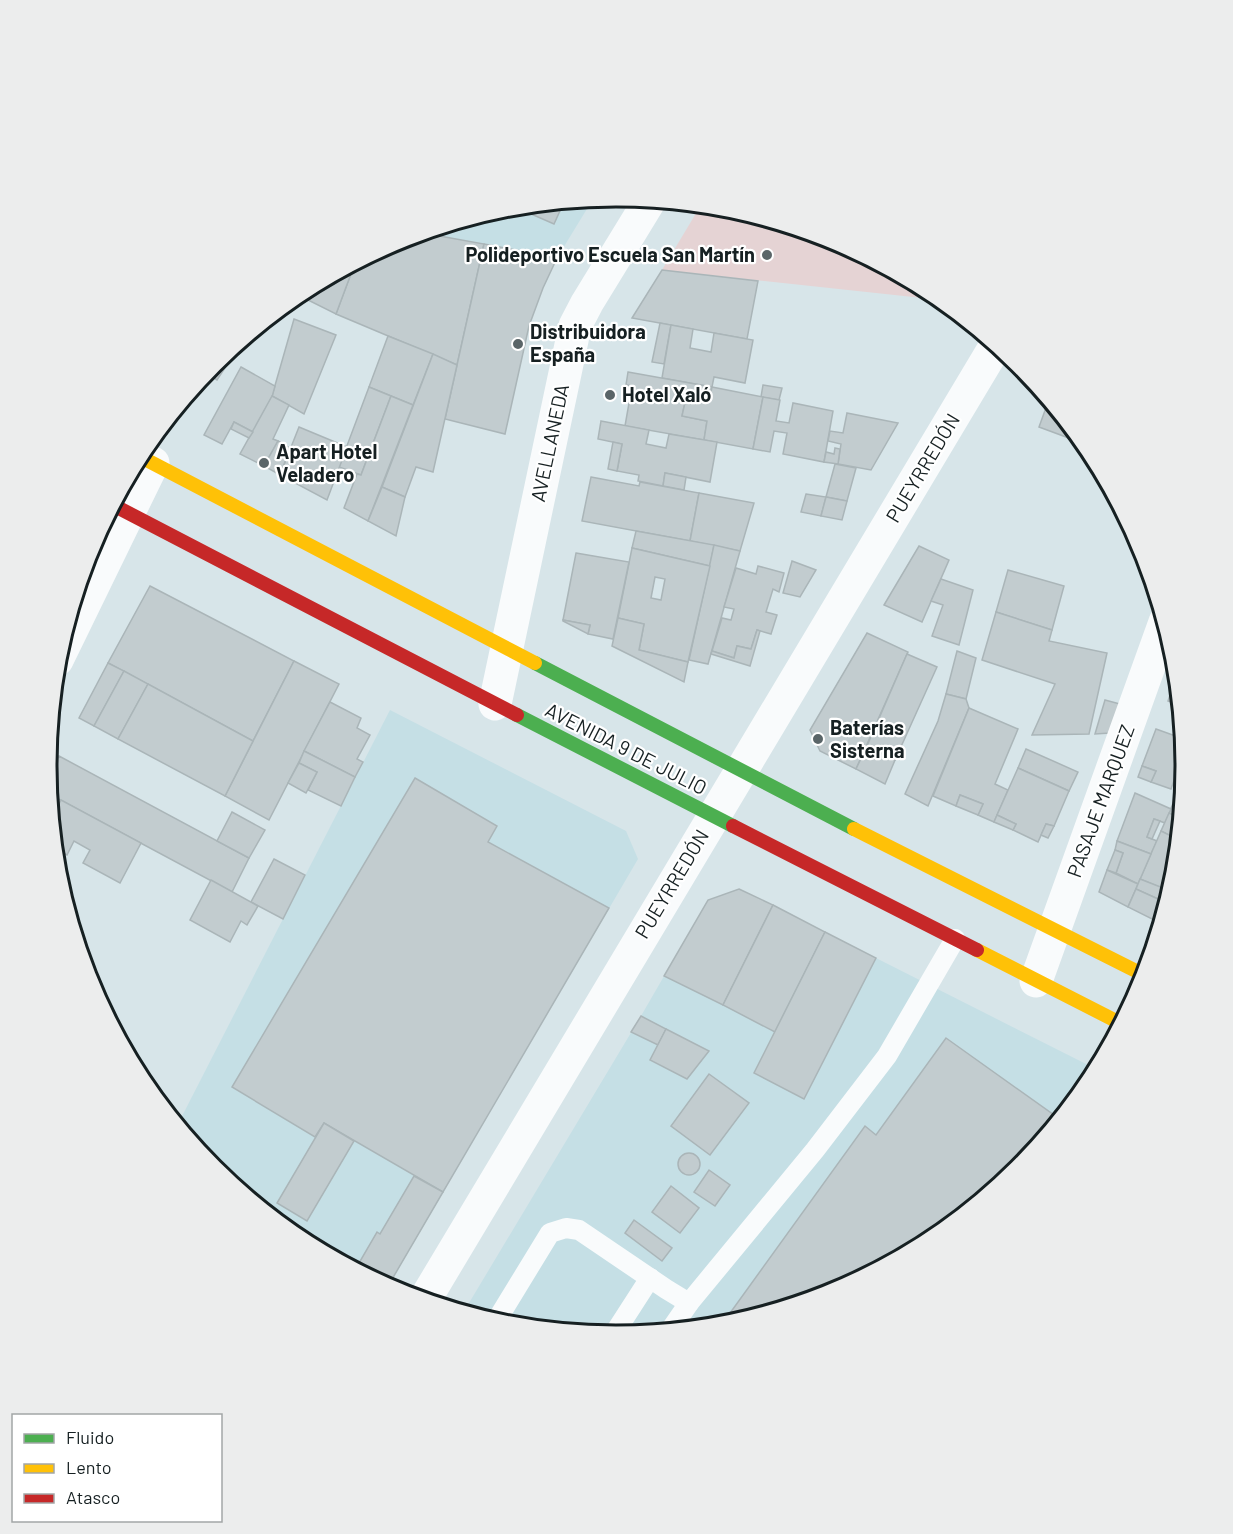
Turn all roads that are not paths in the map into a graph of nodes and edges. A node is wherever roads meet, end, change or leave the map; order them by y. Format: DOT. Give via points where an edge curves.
graph roads {
  1 [pos="645,209"];
  2 [pos="992,352"];
  3 [pos="148,461"];
  4 [pos="135,483"];
  5 [pos="121,510"];
  6 [pos="84,597"];
  7 [pos="1160,636"];
  8 [pos="507,648"];
  9 [pos="495,704"];
  10 [pos="741,770"];
  11 [pos="713,816"];
  12 [pos="1054,930"];
  13 [pos="954,939"];
  14 [pos="1137,971"];
  15 [pos="1036,981"];
  16 [pos="1115,1020"];
  17 [pos="650,1278"];
  18 [pos="428,1294"];
  19 [pos="689,1303"];
  20 [pos="500,1314"];
  21 [pos="675,1323"];
  22 [pos="619,1326"];
  1 -- 8 [label="street, AVELLANEDA" via="575,326"];
  2 -- 10 [label="street, PUEYRREDÓN"];
  3 -- 8 [label="main road, AVENIDA 9 DE JULIO"];
  4 -- 5 [label="street"];
  5 -- 6 [label="street"];
  5 -- 9 [label="main road, AVENIDA 9 DE JULIO"];
  7 -- 12 [label="street, PASAJE MARQUEZ"];
  8 -- 9 [label="street, AVELLANEDA"];
  8 -- 10 [label="main road, AVENIDA 9 DE JULIO"];
  9 -- 11 [label="main road, AVENIDA 9 DE JULIO"];
  10 -- 11 [label="street, PUEYRREDÓN"];
  10 -- 12 [label="main road, AVENIDA 9 DE JULIO"];
  11 -- 13 [label="main road, AVENIDA 9 DE JULIO"];
  11 -- 18 [label="street, PUEYRREDÓN"];
  12 -- 14 [label="main road, AVENIDA 9 DE JULIO"];
  12 -- 15 [label="street, PASAJE MARQUEZ"];
  13 -- 15 [label="main road, AVENIDA 9 DE JULIO"];
  13 -- 19 [label="lane" via="887,1056"];
  15 -- 16 [label="main road, AVENIDA 9 DE JULIO"];
  17 -- 19 [label="lane"];
  17 -- 20 [label="lane" via="579,1230 566,1228 550,1233"];
  17 -- 22 [label="lane"];
  19 -- 21 [label="lane"];
}
